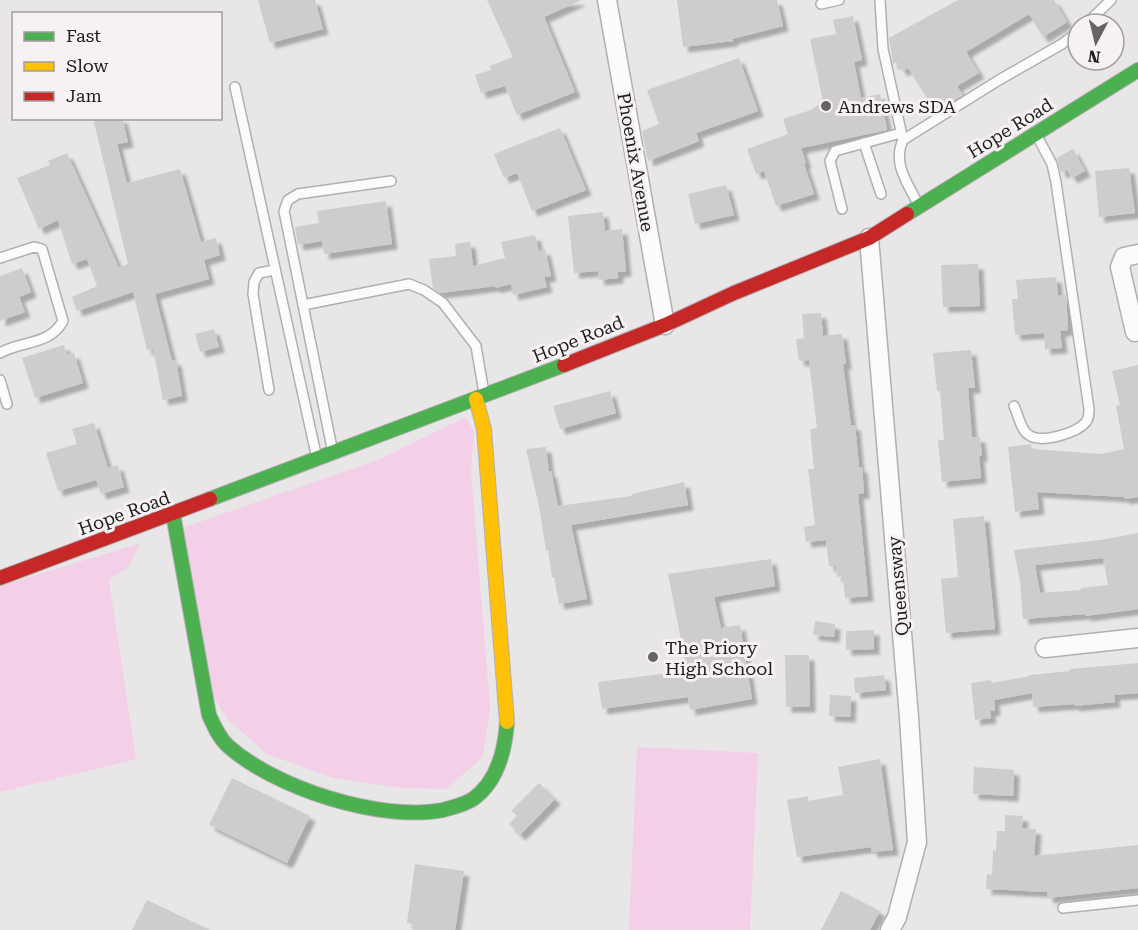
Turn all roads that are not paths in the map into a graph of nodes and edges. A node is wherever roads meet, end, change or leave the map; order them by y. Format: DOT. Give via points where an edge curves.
graph roads {
  1 [pos="607,0"];
  2 [pos="839,0"];
  3 [pos="880,0"];
  4 [pos="1111,0"];
  5 [pos="821,4"];
  6 [pos="1098,12"];
  7 [pos="1066,41"];
  8 [pos="1138,70"];
  9 [pos="235,87"];
  10 [pos="1036,134"];
  11 [pos="902,136"];
  12 [pos="864,143"];
  13 [pos="391,181"];
  14 [pos="881,194"];
  15 [pos="919,206"];
  16 [pos="842,209"];
  17 [pos="869,238"];
  18 [pos="1138,254"];
  19 [pos="0,258"];
  20 [pos="275,270"];
  21 [pos="303,305"];
  22 [pos="665,325"];
  23 [pos="1135,332"];
  24 [pos="0,353"];
  25 [pos="0,380"];
  26 [pos="269,390"];
  27 [pos="480,398"];
  28 [pos="8,404"];
  29 [pos="1014,406"];
  30 [pos="333,454"];
  31 [pos="317,459"];
  32 [pos="173,514"];
  33 [pos="0,578"];
  34 [pos="1138,638"];
  35 [pos="1045,648"];
  36 [pos="1138,900"];
  37 [pos="1063,908"];
  38 [pos="890,930"];
  1 -- 22 [label="street, Phoenix Avenue"];
  2 -- 5 [label="lane"];
  3 -- 11 [label="lane" via="883,49"];
  4 -- 6 [label="lane"];
  7 -- 11 [label="lane"];
  8 -- 10 [label="main road, Hope Road"];
  9 -- 20 [label="lane"];
  10 -- 15 [label="main road, Hope Road"];
  10 -- 29 [label="lane" via="1052,164 1056,182 1088,420 1064,435 1036,438 1024,430"];
  11 -- 12 [label="lane"];
  11 -- 15 [label="lane" via="897,151 899,167"];
  12 -- 14 [label="lane"];
  12 -- 16 [label="lane" via="835,151 830,161"];
  13 -- 21 [label="lane" via="298,194 288,200 284,211"];
  15 -- 17 [label="main road, Hope Road"];
  17 -- 22 [label="main road, Hope Road"];
  17 -- 38 [label="street, Queensway" via="917,842"];
  18 -- 23 [label="street" via="1124,257 1120,267"];
  19 -- 24 [label="lane" via="34,247 42,249 63,321 46,339"];
  20 -- 26 [label="lane" via="259,273 253,294"];
  20 -- 31 [label="lane"];
  21 -- 27 [label="lane" via="409,284 424,290 442,303 476,346"];
  21 -- 30 [label="lane"];
  22 -- 27 [label="main road, Hope Road"];
  25 -- 28 [label="lane"];
  27 -- 30 [label="main road, Hope Road"];
  27 -- 32 [label="main road" via="508,715 506,744 497,770 471,801 422,813 362,806 308,791 274,776 229,746 209,715"];
  30 -- 31 [label="main road, Hope Road"];
  31 -- 32 [label="main road, Hope Road"];
  32 -- 33 [label="main road, Hope Road"];
  34 -- 35 [label="street"];
  36 -- 37 [label="lane"];
}
